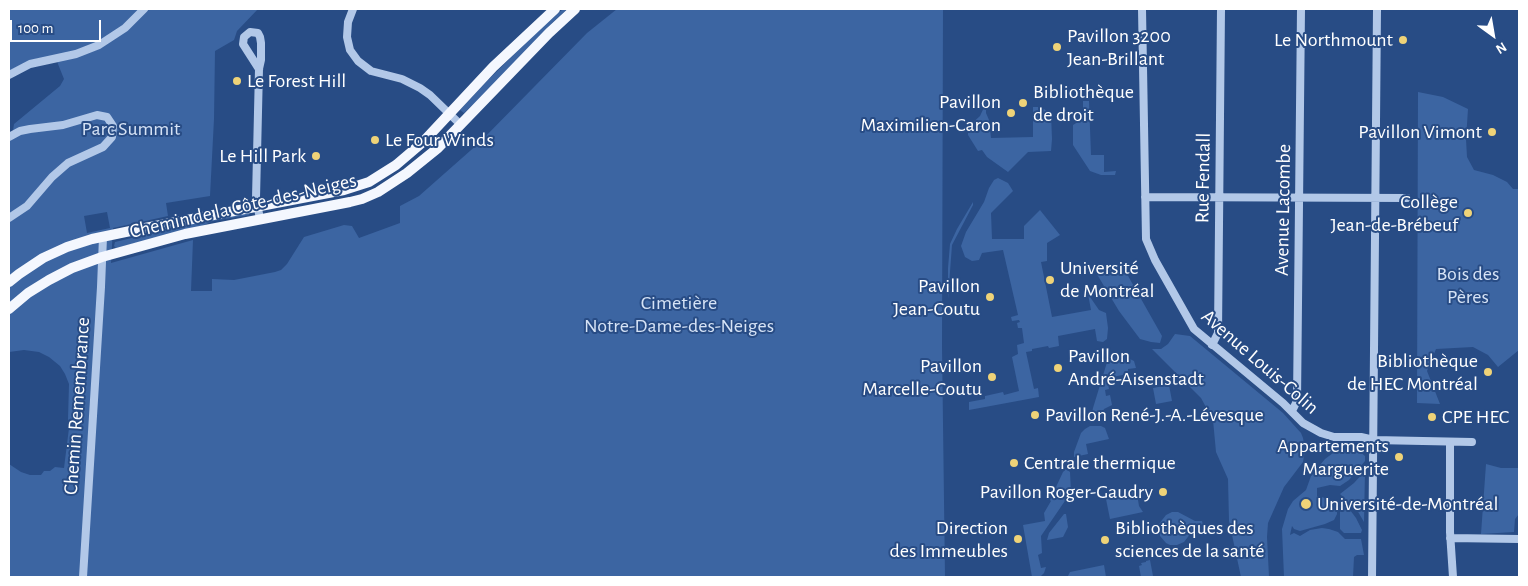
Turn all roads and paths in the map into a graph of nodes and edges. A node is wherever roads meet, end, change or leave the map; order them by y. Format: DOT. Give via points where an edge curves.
graph roads {
  1 [pos="144,9"];
  2 [pos="353,9"];
  3 [pos="555,9"];
  4 [pos="575,9"];
  5 [pos="1142,9"];
  6 [pos="1221,9"];
  7 [pos="1301,9"];
  8 [pos="1377,9"];
  9 [pos="258,69"];
  10 [pos="9,75"];
  11 [pos="449,114"];
  12 [pos="461,125"];
  13 [pos="9,137"];
  14 [pos="1145,197"];
  15 [pos="1218,197"];
  16 [pos="1299,198"];
  17 [pos="1376,198"];
  18 [pos="1407,198"];
  19 [pos="257,207"];
  20 [pos="9,218"];
  21 [pos="260,219"];
  22 [pos="103,237"];
  23 [pos="102,257"];
  24 [pos="9,282"];
  25 [pos="9,309"];
  26 [pos="1212,345"];
  27 [pos="1292,411"];
  28 [pos="1374,440"];
  29 [pos="1450,442"];
  30 [pos="1472,442"];
  31 [pos="1450,538"];
  32 [pos="1519,538"];
  33 [pos="83,577"];
  34 [pos="1372,577"];
  35 [pos="1453,577"];
  1 -- 10 [label="street" via="125,28 100,45 30,64"];
  2 -- 11 [label="street" via="347,37 359,62 374,72 415,84"];
  3 -- 11 [label="main road, Chemin de la Côte-des-Neiges"];
  4 -- 12 [label="main road, Chemin de la Côte-des-Neiges"];
  5 -- 14 [label="street, Avenue Louis-Colin"];
  6 -- 15 [label="street, Rue Fendall"];
  7 -- 16 [label="street, Avenue Lacombe"];
  8 -- 17 [label="street"];
  9 -- 19 [label="street"];
  11 -- 12 [label="street"];
  11 -- 19 [label="main road, Chemin de la Côte-des-Neiges" via="407,156 367,183"];
  12 -- 21 [label="main road, Chemin de la Côte-des-Neiges" via="418,164 372,195 340,205"];
  13 -- 20 [label="street" via="20,131 98,115 107,117 113,126 112,137 103,147 68,163 22,211"];
  14 -- 15 [label="street"];
  14 -- 26 [label="street, Avenue Louis-Colin" via="1149,249 1191,326"];
  15 -- 16 [label="street"];
  15 -- 26 [label="street, Rue Fendall" via="1218,333"];
  16 -- 17 [label="street"];
  16 -- 27 [label="street, Avenue Lacombe" via="1297,402"];
  17 -- 18 [label="street"];
  17 -- 28 [label="street"];
  19 -- 21 [label="street"];
  19 -- 22 [label="main road, Chemin de la Côte-des-Neiges"];
  21 -- 23 [label="main road, Chemin de la Côte-des-Neiges" via="178,236"];
  22 -- 23 [label="street, Chemin Remembrance"];
  22 -- 24 [label="main road, Chemin de la Côte-des-Neiges" via="50,254"];
  23 -- 25 [label="main road, Chemin de la Côte-des-Neiges" via="49,280"];
  23 -- 33 [label="street, Chemin Remembrance"];
  26 -- 27 [label="street, Avenue Louis-Colin"];
  27 -- 28 [label="street, Avenue Louis-Colin" via="1302,423 1321,434 1334,438"];
  28 -- 29 [label="street, Avenue Louis-Colin"];
  28 -- 34 [label="street"];
  29 -- 30 [label="street, Avenue Louis-Colin"];
  29 -- 31 [label="street"];
  31 -- 32 [label="street"];
  31 -- 35 [label="street"];
}
